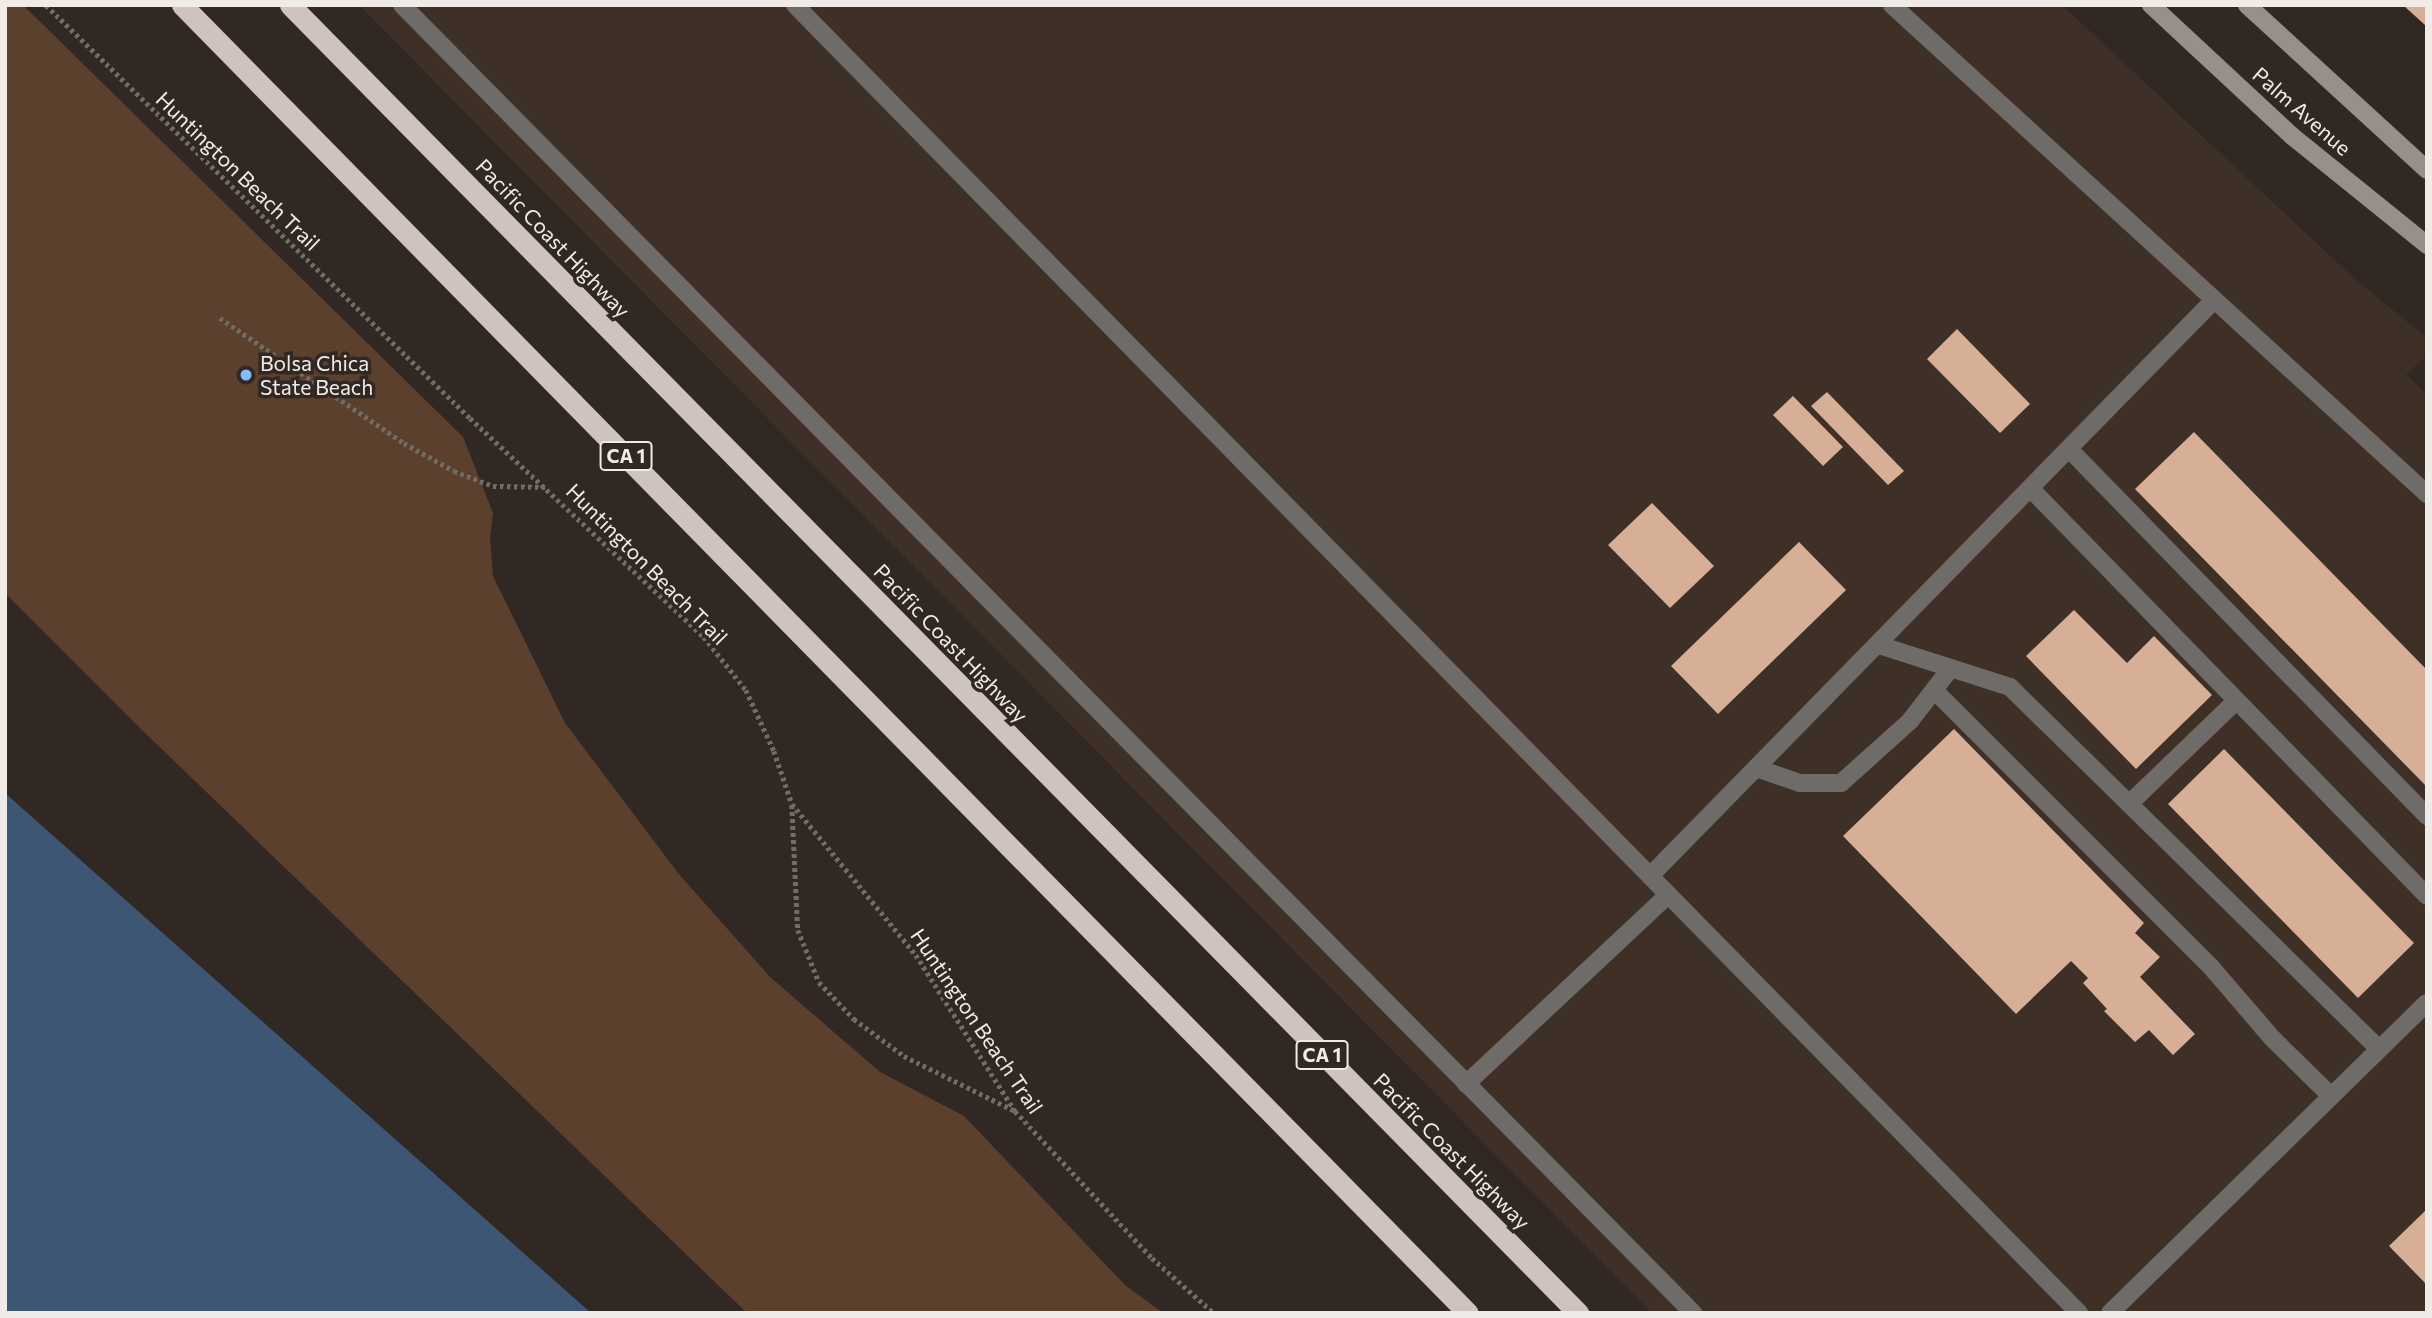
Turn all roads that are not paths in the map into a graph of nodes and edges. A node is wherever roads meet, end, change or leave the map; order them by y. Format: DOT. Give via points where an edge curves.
graph roads {
  1 [pos="182,5"];
  2 [pos="290,5"];
  3 [pos="402,5"];
  4 [pos="795,5"];
  5 [pos="1892,5"];
  6 [pos="2151,5"];
  7 [pos="2247,5"];
  8 [pos="2427,170"];
  9 [pos="2427,246"];
  10 [pos="2214,300"];
  11 [pos="2069,449"];
  12 [pos="2031,489"];
  13 [pos="2427,494"];
  14 [pos="1879,645"];
  15 [pos="1950,668"];
  16 [pos="1934,690"];
  17 [pos="2235,702"];
  18 [pos="1754,775"];
  19 [pos="2129,804"];
  20 [pos="2427,816"];
  21 [pos="1650,876"];
  22 [pos="1668,895"];
  23 [pos="2427,896"];
  24 [pos="2427,1003"];
  25 [pos="2379,1049"];
  26 [pos="1466,1084"];
  27 [pos="2331,1096"];
  28 [pos="1468,1313"];
  29 [pos="1578,1313"];
  30 [pos="1693,1313"];
  31 [pos="2079,1313"];
  32 [pos="2109,1313"];
  1 -- 28 [label="highway, CA 1"];
  2 -- 29 [label="highway, Pacific Coast Highway / CA 1"];
  3 -- 26 [label="lane"];
  4 -- 21 [label="lane"];
  5 -- 10 [label="lane"];
  6 -- 9 [label="street, Palm Avenue" via="2292,136"];
  7 -- 8 [label="street, Palm Avenue"];
  10 -- 11 [label="lane"];
  10 -- 13 [label="lane"];
  11 -- 12 [label="lane"];
  11 -- 20 [label="lane"];
  12 -- 14 [label="lane"];
  12 -- 17 [label="lane"];
  14 -- 15 [label="lane"];
  14 -- 18 [label="lane"];
  15 -- 16 [label="lane"];
  15 -- 19 [label="lane" via="2010,687"];
  16 -- 18 [label="lane" via="1910,721 1841,783 1800,783"];
  16 -- 27 [label="lane" via="2211,967 2273,1039"];
  17 -- 19 [label="lane"];
  17 -- 23 [label="lane"];
  18 -- 21 [label="lane"];
  19 -- 25 [label="lane"];
  21 -- 22 [label="lane"];
  22 -- 26 [label="lane"];
  22 -- 31 [label="lane"];
  24 -- 25 [label="lane"];
  25 -- 27 [label="lane"];
  26 -- 30 [label="lane"];
  27 -- 32 [label="lane"];
}
